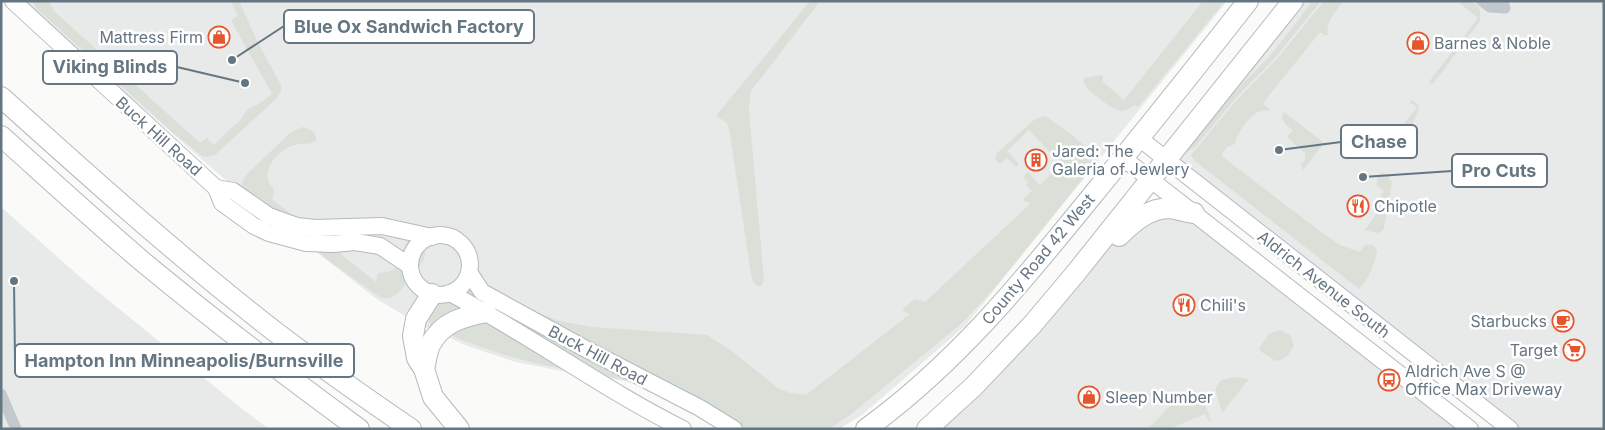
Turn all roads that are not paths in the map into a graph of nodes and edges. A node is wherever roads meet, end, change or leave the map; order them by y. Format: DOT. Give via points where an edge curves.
graph roads {
  1 [pos="13,1"];
  2 [pos="1248,1"];
  3 [pos="1288,1"];
  4 [pos="1293,1"];
  5 [pos="1299,1"];
  6 [pos="1482,1"];
  7 [pos="1503,1"];
  8 [pos="1273,27"];
  9 [pos="1,97"];
  10 [pos="1,136"];
  11 [pos="1139,138"];
  12 [pos="1123,158"];
  13 [pos="1167,160"];
  14 [pos="1151,180"];
  15 [pos="216,188"];
  16 [pos="1194,213"];
  17 [pos="432,237"];
  18 [pos="410,266"];
  19 [pos="468,272"];
  20 [pos="441,294"];
  21 [pos="486,312"];
  22 [pos="1032,325"];
  23 [pos="424,369"];
  24 [pos="1,394"];
  25 [pos="16,429"];
  26 [pos="359,429"];
  27 [pos="411,429"];
  28 [pos="460,429"];
  29 [pos="683,429"];
  30 [pos="734,429"];
  31 [pos="866,429"];
  32 [pos="926,429"];
  33 [pos="1470,429"];
  34 [pos="1510,429"];
  1 -- 15 [label="street, Buck Hill Road"];
  2 -- 11 [label="highway, County Road 42 West"];
  3 -- 8 [label="highway"];
  4 -- 8 [label="highway"];
  5 -- 8 [label="highway"];
  6 -- 7 [label="street" via="1490,7 1506,8"];
  8 -- 13 [label="highway"];
  9 -- 27 [label="highway" via="239,303"];
  10 -- 26 [label="highway" via="211,318"];
  11 -- 12 [label="highway, County Road 42 West"];
  11 -- 13 [label="street, Aldrich Avenue South"];
  12 -- 14 [label="street, Aldrich Avenue South"];
  12 -- 31 [label="highway, County Road 42 West" via="979,330 897,406"];
  13 -- 14 [label="highway"];
  13 -- 34 [label="street, Aldrich Avenue South"];
  14 -- 16 [label="street, Aldrich Avenue South"];
  14 -- 22 [label="highway"];
  15 -- 17 [label="street, Buck Hill Road" via="233,190 269,216 297,226 382,226"];
  15 -- 18 [label="street, Buck Hill Road" via="222,203 269,233 306,243 355,242 380,246"];
  16 -- 22 [label="highway" via="1170,208 1147,213 1134,221"];
  16 -- 33 [label="street, Aldrich Avenue South"];
  17 -- 18 [label="street" via="415,248"];
  17 -- 19 [label="street" via="452,238 460,244 469,262"];
  18 -- 20 [label="street" via="416,284 423,290"];
  19 -- 20 [label="street" via="459,288"];
  19 -- 30 [label="street, Buck Hill Road" via="482,292"];
  20 -- 21 [label="street, Buck Hill Road"];
  20 -- 23 [label="highway" via="416,319 413,336 416,358"];
  21 -- 23 [label="highway" via="443,326 430,346"];
  21 -- 29 [label="street, Buck Hill Road"];
  22 -- 32 [label="highway" via="973,387"];
  23 -- 28 [label="highway" via="433,397"];
  24 -- 25 [label="street"];
}
